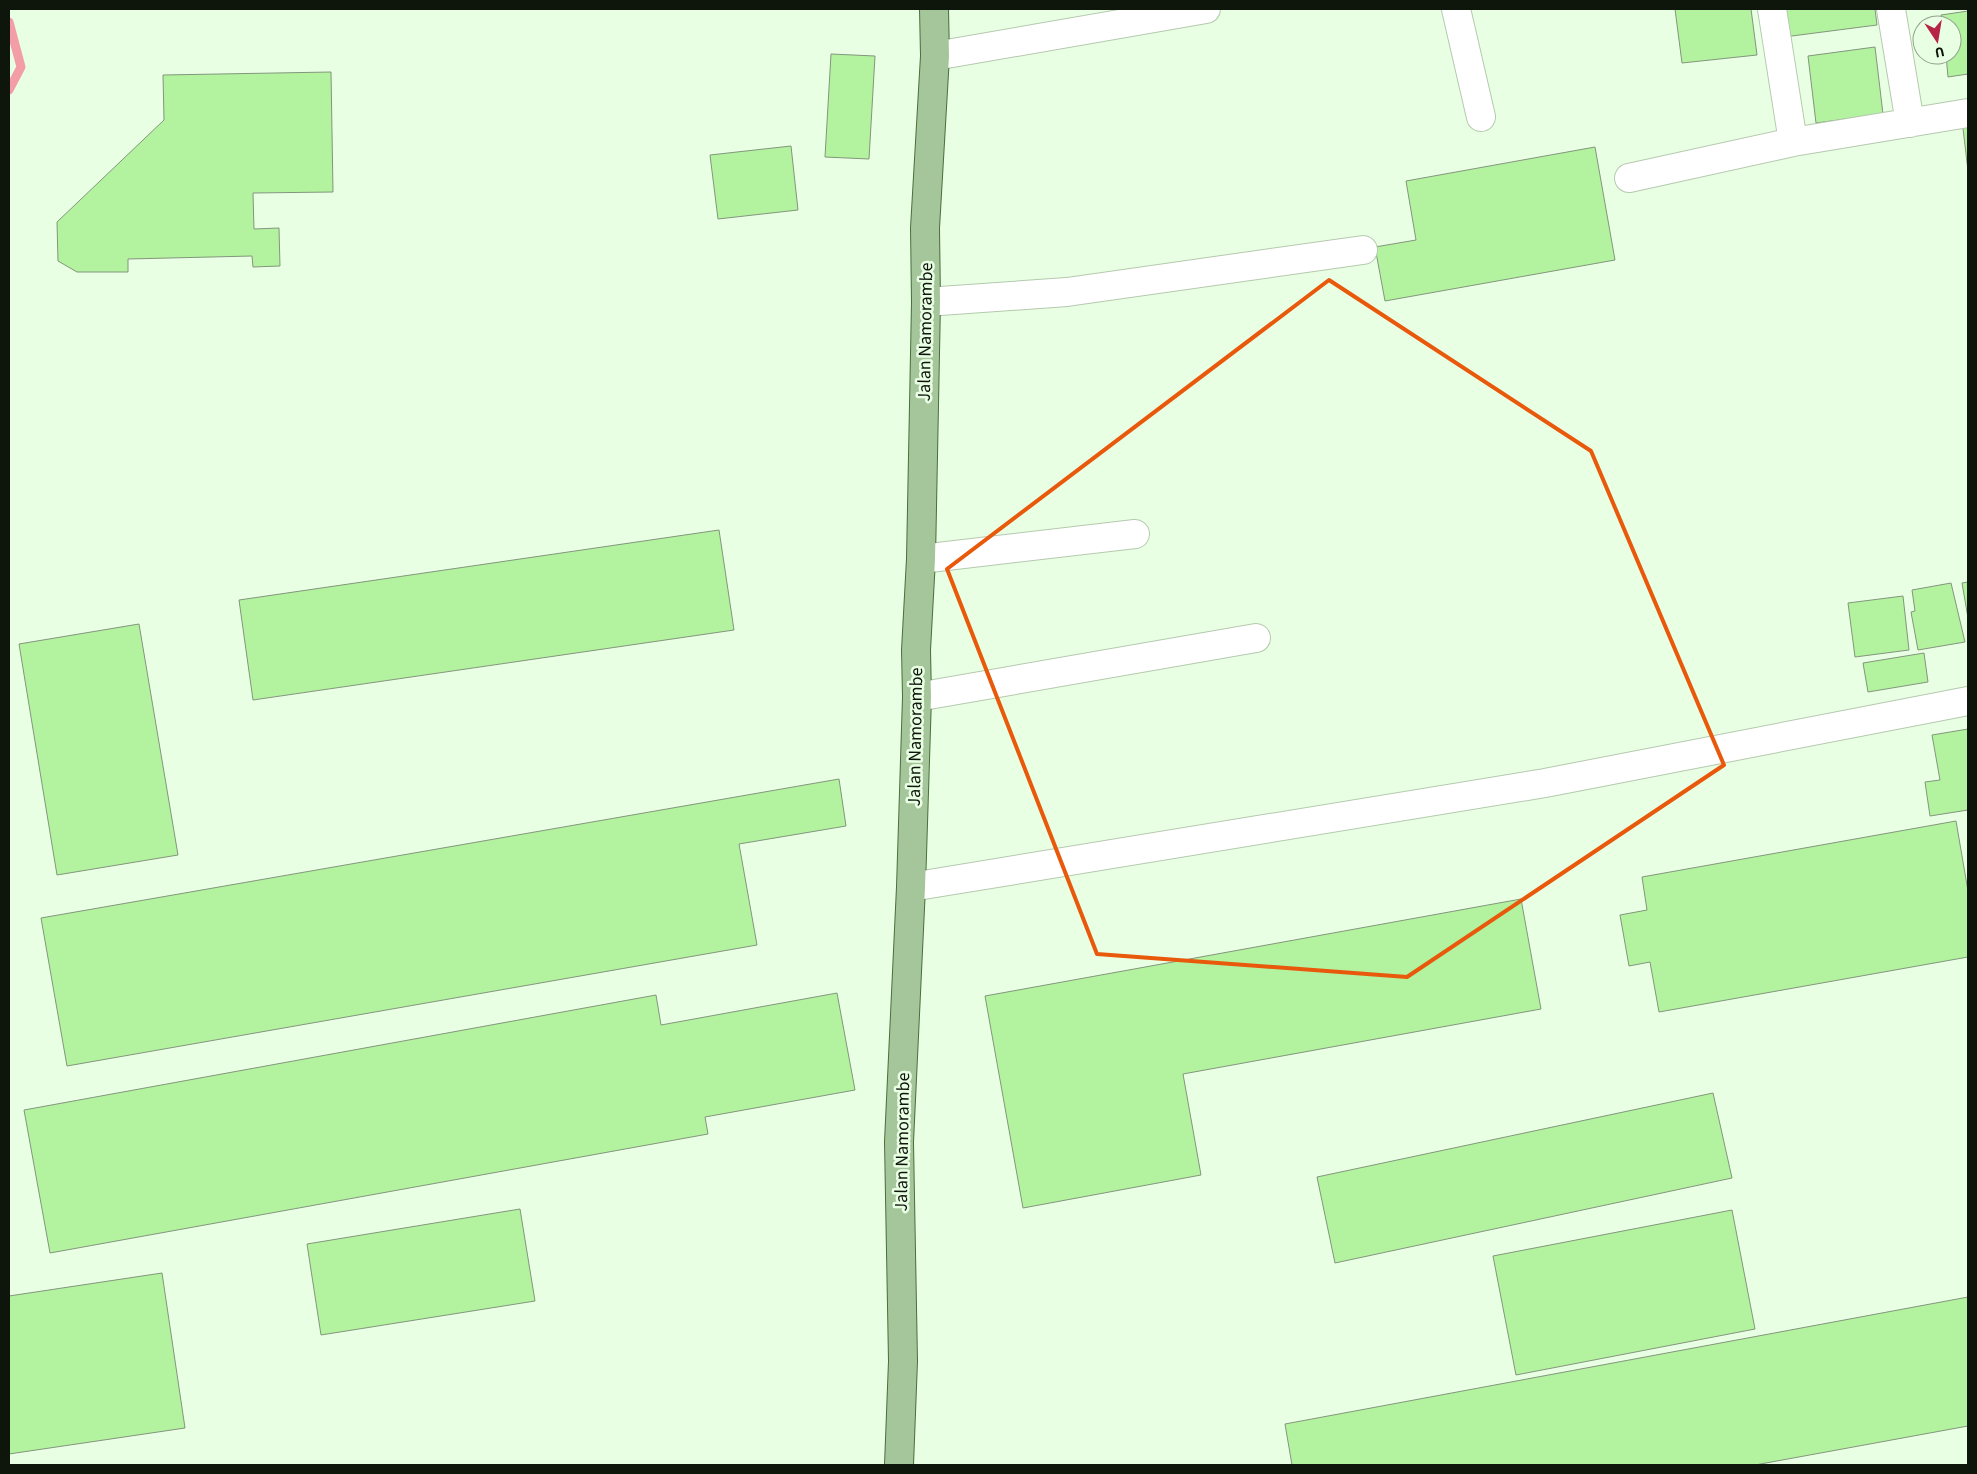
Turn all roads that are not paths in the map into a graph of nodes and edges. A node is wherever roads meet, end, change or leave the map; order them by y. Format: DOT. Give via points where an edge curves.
graph roads {
  1 [pos="934,9"];
  2 [pos="1206,9"];
  3 [pos="1456,9"];
  4 [pos="1772,9"];
  5 [pos="1891,9"];
  6 [pos="1085,18"];
  7 [pos="935,56"];
  8 [pos="1968,113"];
  9 [pos="1481,117"];
  10 [pos="1910,123"];
  11 [pos="1794,142"];
  12 [pos="1629,178"];
  13 [pos="1363,250"];
  14 [pos="926,302"];
  15 [pos="1134,534"];
  16 [pos="921,559"];
  17 [pos="1256,638"];
  18 [pos="917,697"];
  19 [pos="1968,701"];
  20 [pos="912,887"];
  21 [pos="899,1465"];
  1 -- 7 [label="main road, Jalan Namorambe"];
  2 -- 6 [label="street"];
  3 -- 9 [label="street"];
  4 -- 11 [label="street"];
  5 -- 10 [label="street"];
  6 -- 7 [label="street"];
  7 -- 14 [label="main road, Jalan Namorambe" via="925,228"];
  8 -- 10 [label="street"];
  10 -- 11 [label="street"];
  11 -- 12 [label="street"];
  13 -- 14 [label="street" via="1067,292"];
  14 -- 16 [label="main road, Jalan Namorambe"];
  15 -- 16 [label="street"];
  16 -- 18 [label="main road, Jalan Namorambe"];
  17 -- 18 [label="street"];
  18 -- 20 [label="main road, Jalan Namorambe"];
  19 -- 20 [label="street" via="1544,783"];
  20 -- 21 [label="main road, Jalan Namorambe" via="899,1142 903,1361"];
}
